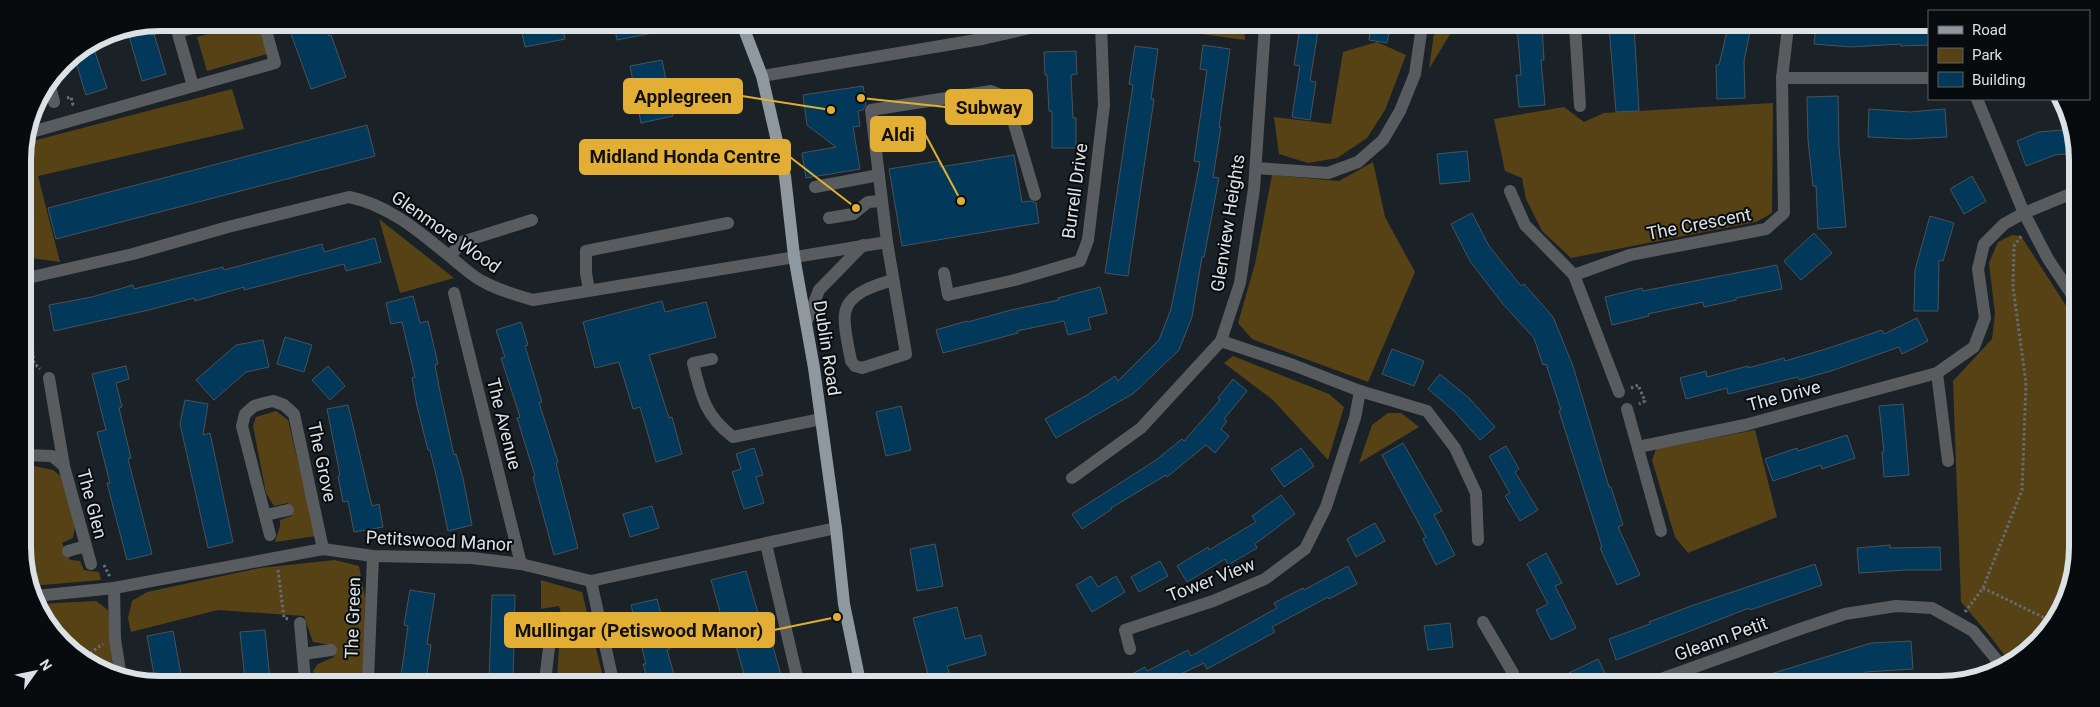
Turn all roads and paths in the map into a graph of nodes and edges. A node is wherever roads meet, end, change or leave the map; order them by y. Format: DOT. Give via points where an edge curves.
graph roads {
  1 [pos="1101,31"];
  2 [pos="1265,31"];
  3 [pos="1421,31"];
  4 [pos="1575,31"];
  5 [pos="1788,31"];
  6 [pos="178,32"];
  7 [pos="266,32"];
  8 [pos="745,32"];
  9 [pos="979,32"];
  10 [pos="1015,32"];
  11 [pos="982,39"];
  12 [pos="762,76"];
  13 [pos="1782,78"];
  14 [pos="1928,78"];
  15 [pos="193,86"];
  16 [pos="51,92"];
  17 [pos="1978,100"];
  18 [pos="54,102"];
  19 [pos="82,103"];
  20 [pos="1580,106"];
  21 [pos="35,131"];
  22 [pos="1256,168"];
  23 [pos="879,175"];
  24 [pos="815,187"];
  25 [pos="1510,191"];
  26 [pos="1035,195"];
  27 [pos="2069,195"];
  28 [pos="882,201"];
  29 [pos="2024,214"];
  30 [pos="829,218"];
  31 [pos="532,220"];
  32 [pos="728,223"];
  33 [pos="2030,225"];
  34 [pos="887,242"];
  35 [pos="862,245"];
  36 [pos="450,256"];
  37 [pos="794,256"];
  38 [pos="944,273"];
  39 [pos="1574,275"];
  40 [pos="32,278"];
  41 [pos="894,280"];
  42 [pos="589,290"];
  43 [pos="2069,290"];
  44 [pos="454,293"];
  45 [pos="806,322"];
  46 [pos="1221,341"];
  47 [pos="32,342"];
  48 [pos="712,359"];
  49 [pos="1937,373"];
  50 [pos="49,378"];
  51 [pos="1360,391"];
  52 [pos="1619,392"];
  53 [pos="1627,409"];
  54 [pos="821,419"];
  55 [pos="1638,447"];
  56 [pos="31,456"];
  57 [pos="1948,461"];
  58 [pos="64,466"];
  59 [pos="1072,478"];
  60 [pos="288,510"];
  61 [pos="266,515"];
  62 [pos="836,528"];
  63 [pos="1662,531"];
  64 [pos="270,535"];
  65 [pos="1478,540"];
  66 [pos="766,544"];
  67 [pos="86,546"];
  68 [pos="323,549"];
  69 [pos="68,551"];
  70 [pos="373,556"];
  71 [pos="276,557"];
  72 [pos="91,564"];
  73 [pos="521,564"];
  74 [pos="591,580"];
  75 [pos="114,588"];
  76 [pos="1983,588"];
  77 [pos="41,595"];
  78 [pos="2046,619"];
  79 [pos="1483,622"];
  80 [pos="300,623"];
  81 [pos="1957,623"];
  82 [pos="551,631"];
  83 [pos="115,639"];
  84 [pos="1130,649"];
  85 [pos="331,650"];
  86 [pos="89,654"];
  87 [pos="303,654"];
  88 [pos="1998,661"];
  89 [pos="120,669"];
  90 [pos="1512,675"];
  91 [pos="1674,675"];
  92 [pos="305,676"];
  93 [pos="368,676"];
  94 [pos="546,676"];
  95 [pos="612,676"];
  96 [pos="797,676"];
  97 [pos="859,676"];
  1 -- 38 [label="street, Burrell Drive" via="1104,105 1088,240 1080,262 948,295"];
  2 -- 22 [label="street, Glenview Heights"];
  3 -- 22 [label="street" via="1415,74 1400,111 1383,140 1358,162 1328,173"];
  4 -- 20 [label="street"];
  5 -- 13 [label="street, The Crescent"];
  6 -- 15 [label="street"];
  7 -- 15 [label="street" via="275,63"];
  8 -- 12 [label="main road, Dublin Road"];
  9 -- 11 [label="street"];
  10 -- 11 [label="street"];
  11 -- 12 [label="street"];
  12 -- 37 [label="main road, Dublin Road" via="785,176"];
  13 -- 14 [label="street"];
  13 -- 39 [label="street, The Crescent" via="1784,213 1766,229 1630,255"];
  15 -- 21 [label="street"];
  16 -- 18 [label="street"];
  17 -- 29 [label="street"];
  18 -- 19 [label="path" via="71,97 73,105"];
  22 -- 46 [label="street, Glenview Heights" via="1240,282"];
  23 -- 24 [label="street"];
  23 -- 26 [label="street" via="871,110 991,90 1008,103"];
  23 -- 28 [label="street"];
  25 -- 39 [label="street" via="1525,225"];
  27 -- 29 [label="street"];
  28 -- 30 [label="street" via="868,202 853,214"];
  28 -- 34 [label="street"];
  29 -- 33 [label="street"];
  29 -- 49 [label="street, The Drive" via="2004,224 1984,244 1978,269 1985,318 1974,347"];
  31 -- 36 [label="street" via="462,242"];
  32 -- 42 [label="street" via="586,251"];
  33 -- 43 [label="street"];
  33 -- 76 [label="path" via="2014,246 2013,287 2026,383 2022,490"];
  34 -- 35 [label="street, Glenmore Wood"];
  34 -- 41 [label="street"];
  35 -- 37 [label="street, Glenmore Wood"];
  35 -- 45 [label="street" via="819,290"];
  36 -- 40 [label="street, Glenmore Wood" via="389,211 367,200 349,197"];
  36 -- 42 [label="street, Glenmore Wood" via="481,281 533,300"];
  37 -- 42 [label="street, Glenmore Wood"];
  37 -- 45 [label="main road, Dublin Road"];
  39 -- 52 [label="street"];
  41 -- 41 [label="street" via="906,354 862,368 855,366 851,361 844,315 848,305 858,294"];
  44 -- 73 [label="street, The Avenue"];
  45 -- 54 [label="main road, Dublin Road"];
  46 -- 51 [label="street"];
  46 -- 59 [label="street, Glenview Heights" via="1141,428"];
  47 -- 50 [label="path" via="34,363"];
  48 -- 54 [label="street" via="693,363 702,400 710,415 733,437"];
  49 -- 55 [label="street, The Drive" via="1745,425"];
  49 -- 57 [label="street"];
  50 -- 58 [label="street"];
  51 -- 65 [label="street" via="1426,410 1455,448 1476,493"];
  51 -- 84 [label="street, Tower View" via="1355,418 1326,507 1305,549 1265,579 1213,601 1125,630"];
  52 -- 53 [label="path" via="1638,385 1645,401"];
  53 -- 55 [label="street"];
  54 -- 62 [label="main road, Dublin Road"];
  55 -- 63 [label="street"];
  56 -- 58 [label="street, The Glen" via="52,456"];
  58 -- 67 [label="street, The Glen"];
  60 -- 61 [label="street"];
  61 -- 64 [label="street, The Grove"];
  61 -- 68 [label="street, The Grove" via="242,426 245,414 254,406 273,401 294,414"];
  62 -- 66 [label="street, Petitswood Manor"];
  62 -- 97 [label="main road, Dublin Road" via="844,604"];
  66 -- 74 [label="street, Petitswood Manor"];
  66 -- 96 [label="street"];
  67 -- 69 [label="street"];
  67 -- 72 [label="street, The Glen"];
  68 -- 70 [label="street, Petitswood Manor"];
  68 -- 71 [label="street, Petitswood Manor"];
  70 -- 73 [label="street, Petitswood Manor" via="472,558"];
  70 -- 93 [label="street, The Green"];
  71 -- 75 [label="street, Petitswood Manor"];
  71 -- 80 [label="path" via="284,618"];
  72 -- 75 [label="path" via="105,566"];
  73 -- 74 [label="street, Petitswood Manor"];
  74 -- 95 [label="street"];
  75 -- 77 [label="street, Petitswood Manor"];
  75 -- 83 [label="street"];
  76 -- 78 [label="path"];
  76 -- 81 [label="path"];
  79 -- 90 [label="street"];
  80 -- 87 [label="street"];
  81 -- 88 [label="street, Gleann Petit" via="1973,631"];
  81 -- 91 [label="street, Gleann Petit" via="1932,608 1896,606 1845,614"];
  82 -- 94 [label="street"];
  83 -- 86 [label="path"];
  83 -- 89 [label="street"];
  85 -- 87 [label="street"];
  87 -- 92 [label="street"];
}
